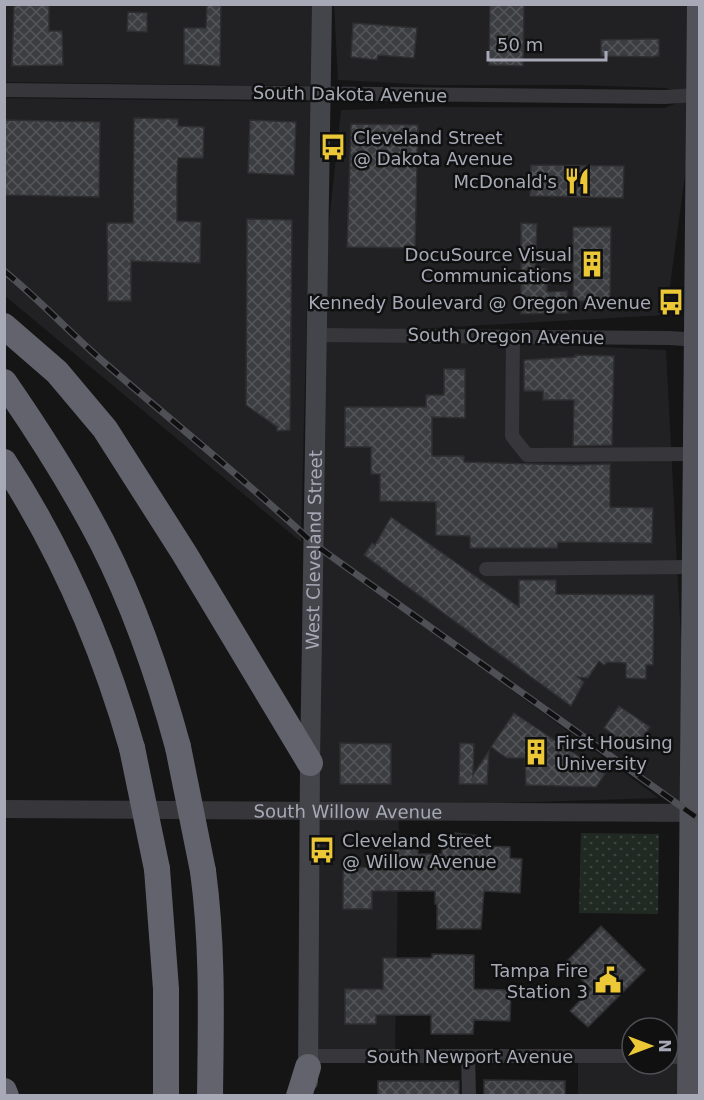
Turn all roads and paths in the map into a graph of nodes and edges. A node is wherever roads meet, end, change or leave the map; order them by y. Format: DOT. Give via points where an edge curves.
graph roads {
  1 [pos="322,4"];
  2 [pos="698,4"];
  3 [pos="4,90"];
  4 [pos="322,94"];
  5 [pos="696,95"];
  6 [pos="7,328"];
  7 [pos="317,335"];
  8 [pos="513,337"];
  9 [pos="697,340"];
  10 [pos="4,382"];
  11 [pos="693,454"];
  12 [pos="4,462"];
  13 [pos="692,567"];
  14 [pos="486,569"];
  15 [pos="310,763"];
  16 [pos="4,809"];
  17 [pos="310,810"];
  18 [pos="694,813"];
  19 [pos="680,1026"];
  20 [pos="468,1056"];
  21 [pos="620,1056"];
  22 [pos="308,1061"];
  23 [pos="680,1065"];
  24 [pos="165,1095"];
  25 [pos="210,1095"];
  26 [pos="299,1095"];
  27 [pos="308,1095"];
  28 [pos="469,1095"];
  29 [pos="688,1095"];
  1 -- 4 [label="main road, West Cleveland Street"];
  2 -- 5 [label="main road"];
  3 -- 4 [label="street, South Dakota Avenue"];
  4 -- 5 [label="street, South Dakota Avenue"];
  4 -- 7 [label="main road, West Cleveland Street"];
  5 -- 9 [label="main road"];
  6 -- 15 [label="highway" via="57,372 105,429"];
  7 -- 8 [label="street, South Oregon Avenue"];
  7 -- 15 [label="main road, West Cleveland Street"];
  8 -- 9 [label="street, South Oregon Avenue"];
  8 -- 11 [label="street" via="512,436 527,455"];
  9 -- 11 [label="main road"];
  10 -- 25 [label="highway, bridge" via="59,465 106,549 160,684 178,747 208,914"];
  11 -- 13 [label="main road"];
  12 -- 24 [label="highway, bridge" via="44,528 83,606 132,747 157,869 166,989"];
  13 -- 14 [label="street"];
  13 -- 18 [label="main road"];
  15 -- 17 [label="main road, West Cleveland Street"];
  16 -- 17 [label="street, South Willow Avenue"];
  17 -- 18 [label="street, South Willow Avenue"];
  17 -- 22 [label="main road, West Cleveland Street"];
  18 -- 19 [label="main road"];
  20 -- 21 [label="street, South Newport Avenue"];
  20 -- 22 [label="street, South Newport Avenue"];
  20 -- 28 [label="street"];
  22 -- 26 [label="highway"];
  22 -- 27 [label="main road, West Cleveland Street"];
  23 -- 29 [label="main road"];
}
